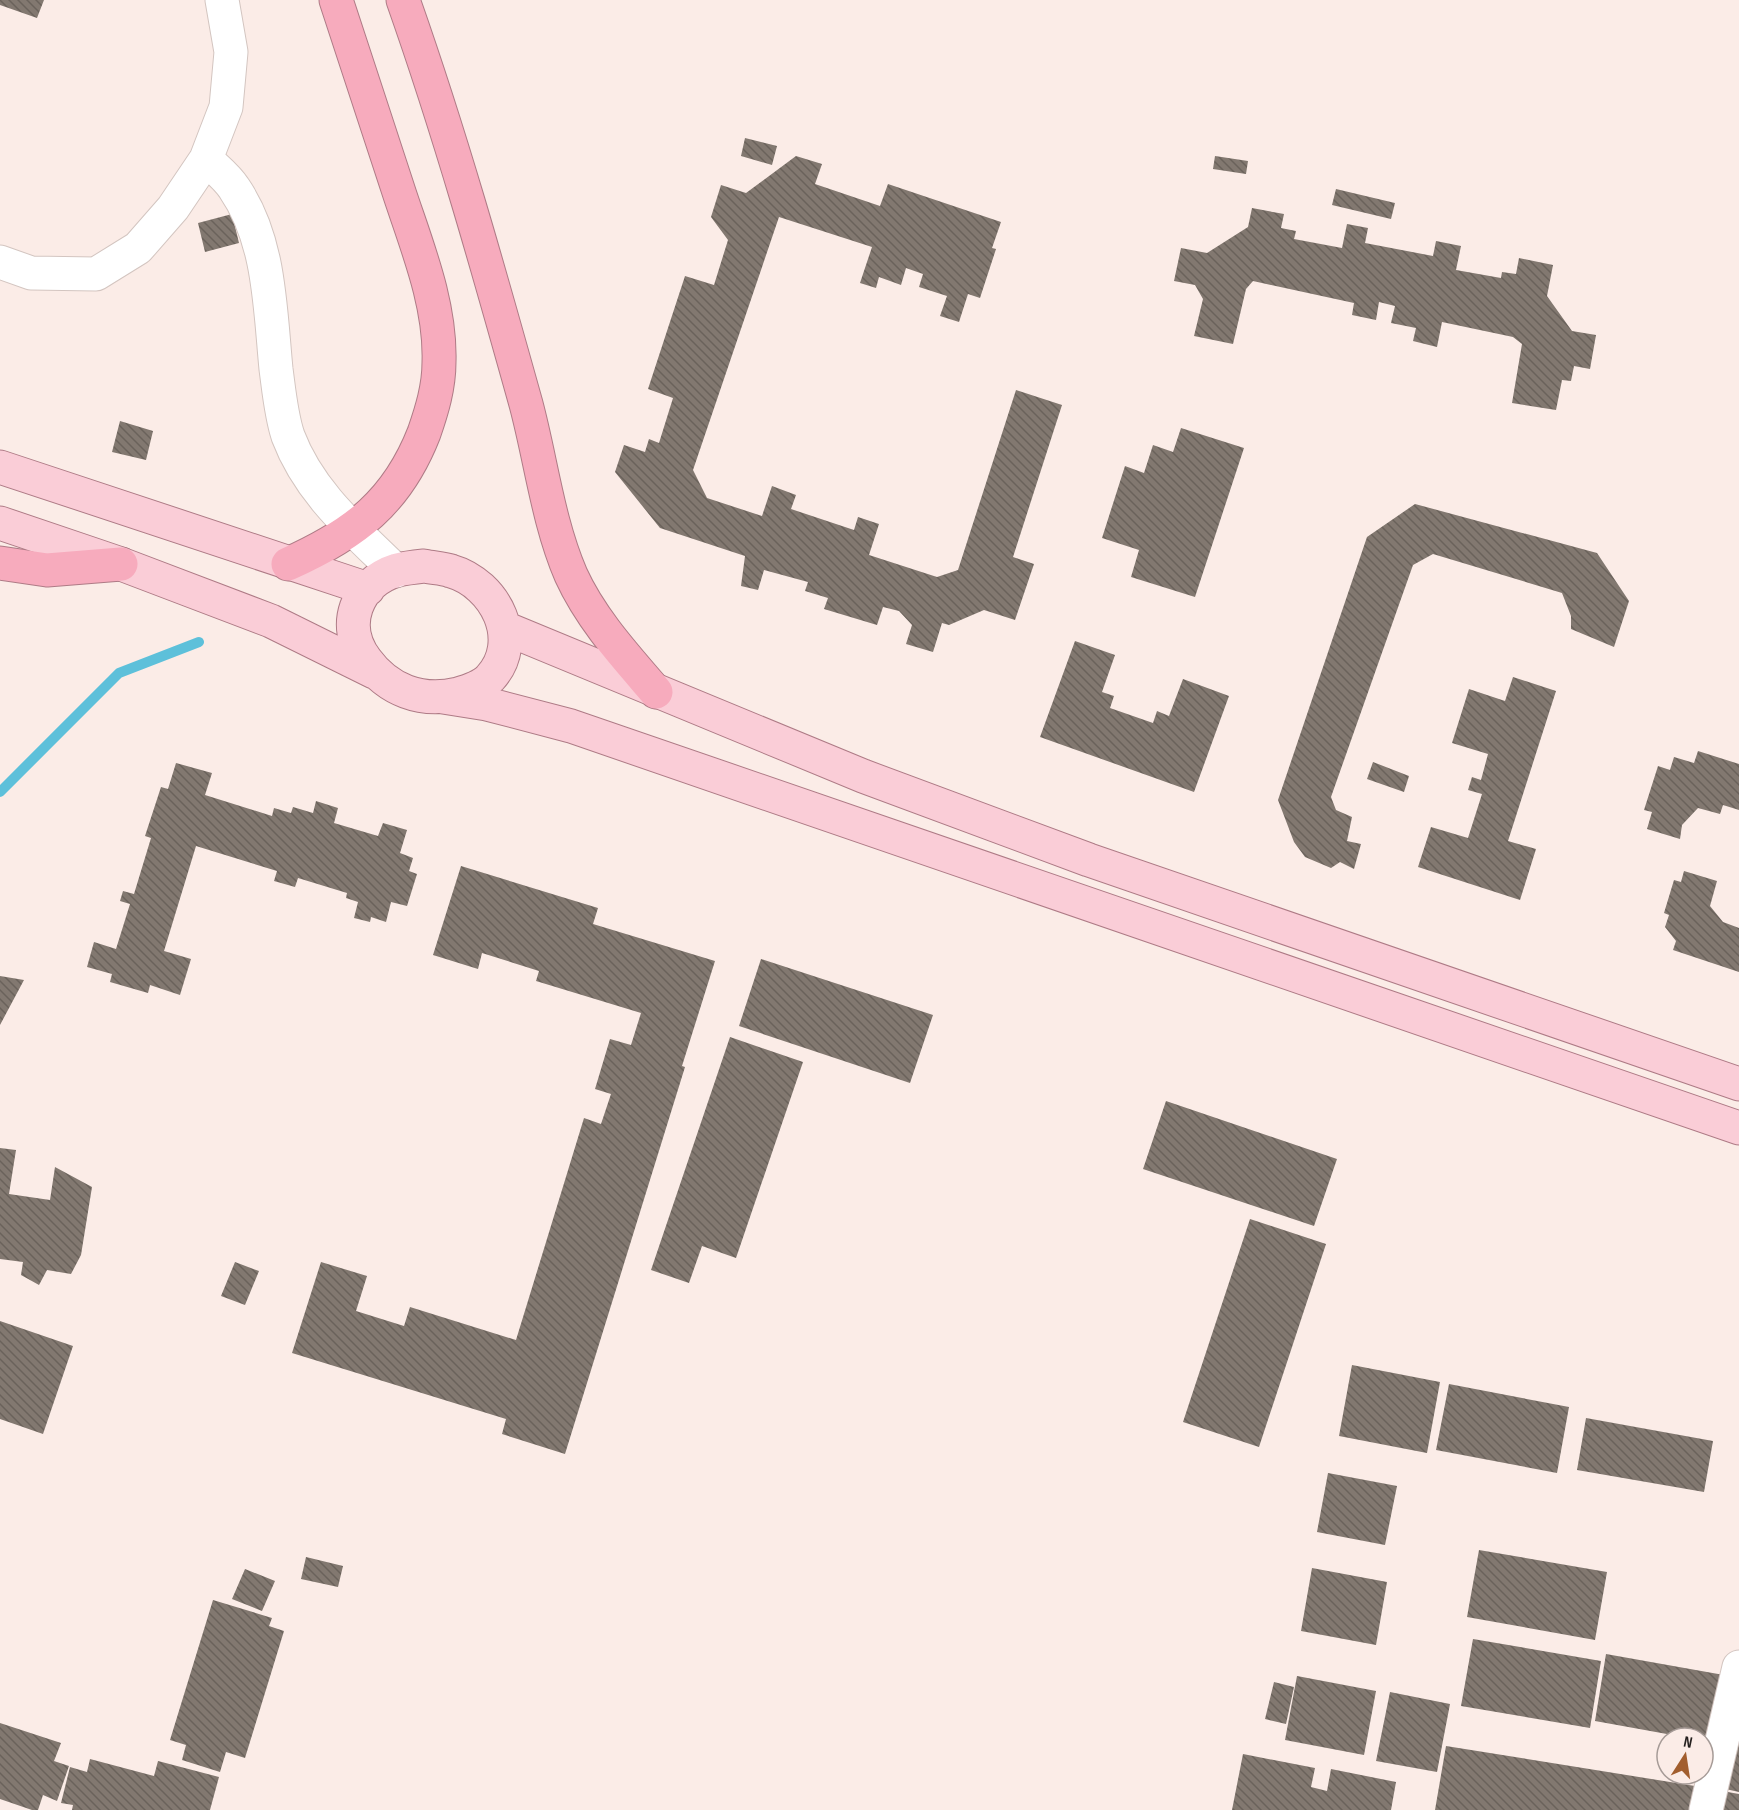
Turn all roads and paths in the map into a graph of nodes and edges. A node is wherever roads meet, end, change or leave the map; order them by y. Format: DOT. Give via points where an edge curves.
graph roads {
  1 [pos="222,0"];
  2 [pos="336,0"];
  3 [pos="403,0"];
  4 [pos="206,159"];
  5 [pos="0,262"];
  6 [pos="0,466"];
  7 [pos="0,523"];
  8 [pos="352,529"];
  9 [pos="0,563"];
  10 [pos="121,564"];
  11 [pos="288,564"];
  12 [pos="396,570"];
  13 [pos="368,589"];
  14 [pos="507,629"];
  15 [pos="375,673"];
  16 [pos="656,692"];
  17 [pos="444,697"];
  18 [pos="1168,887"];
  19 [pos="1155,926"];
  20 [pos="1533,1011"];
  21 [pos="1522,1052"];
  22 [pos="1739,1084"];
  23 [pos="1739,1128"];
  24 [pos="1739,1666"];
  25 [pos="1706,1810"];
  1 -- 4 [label="street" via="231,52 227,96"];
  2 -- 8 [label="highway" via="419,254 435,314 440,362 434,405 414,455 389,497"];
  3 -- 16 [label="highway" via="473,214 538,448 560,546 572,577 611,641"];
  4 -- 5 [label="street" via="173,208 138,248 96,274 31,273"];
  4 -- 8 [label="street" via="233,186 253,220 263,259 279,398 288,435 303,470"];
  6 -- 11 [label="main road"];
  7 -- 10 [label="main road"];
  8 -- 11 [label="highway"];
  8 -- 12 [label="street"];
  9 -- 10 [label="highway" via="47,570"];
  10 -- 15 [label="main road" via="272,621"];
  11 -- 13 [label="main road"];
  12 -- 13 [label="main road"];
  12 -- 14 [label="main road" via="424,566 453,571 478,585 496,606"];
  13 -- 15 [label="main road" via="352,615 352,630 360,653"];
  14 -- 16 [label="main road"];
  14 -- 17 [label="main road" via="505,655 489,679 468,692"];
  15 -- 17 [label="main road" via="395,688 418,696"];
  16 -- 18 [label="main road" via="862,776"];
  17 -- 19 [label="main road" via="571,726"];
  18 -- 19 [label="main road"];
  18 -- 20 [label="main road"];
  19 -- 21 [label="main road"];
  20 -- 21 [label="main road"];
  20 -- 22 [label="main road"];
  21 -- 23 [label="main road"];
  24 -- 25 [label="street"];
}
